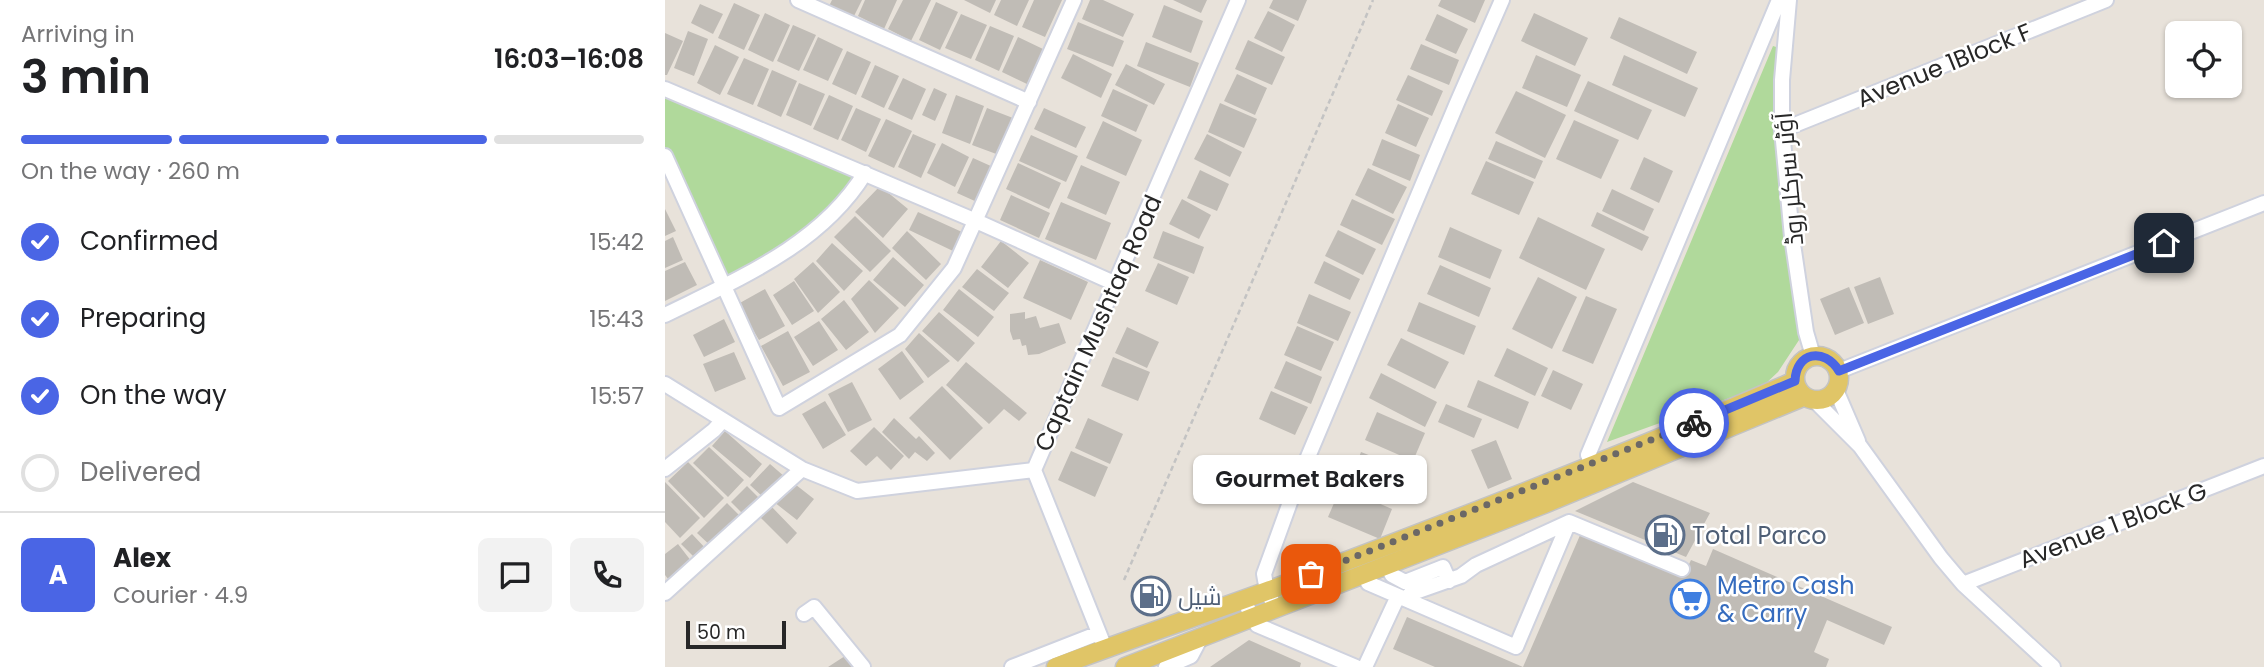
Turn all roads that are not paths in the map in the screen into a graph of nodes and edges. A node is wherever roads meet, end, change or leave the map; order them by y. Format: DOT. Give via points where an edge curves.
graph roads {
  1 [pos="797,0"];
  2 [pos="1074,0"];
  3 [pos="1238,0"];
  4 [pos="1502,0"];
  5 [pos="1779,0"];
  6 [pos="1789,0"];
  7 [pos="2106,0"];
  8 [pos="665,89"];
  9 [pos="1029,102"];
  10 [pos="1782,130"];
  11 [pos="665,156"];
  12 [pos="865,173"];
  13 [pos="2264,203"];
  14 [pos="976,221"];
  15 [pos="1115,284"];
  16 [pos="723,287"];
  17 [pos="665,315"];
  18 [pos="1814,356"];
  19 [pos="1839,371"];
  20 [pos="665,384"];
  21 [pos="1836,390"];
  22 [pos="1804,393"];
  23 [pos="723,420"];
  24 [pos="1860,446"];
  25 [pos="1592,465"];
  26 [pos="2264,466"];
  27 [pos="665,468"];
  28 [pos="802,468"];
  29 [pos="1034,470"];
  30 [pos="1544,504"];
  31 [pos="1569,522"];
  32 [pos="1553,529"];
  33 [pos="1387,566"];
  34 [pos="1682,569"];
  35 [pos="1364,574"];
  36 [pos="1449,581"];
  37 [pos="1963,584"];
  38 [pos="1266,591"];
  39 [pos="665,593"];
  40 [pos="1402,598"];
  41 [pos="1244,599"];
  42 [pos="1276,609"];
  43 [pos="804,614"];
  44 [pos="1252,618"];
  45 [pos="1200,639"];
  46 [pos="1102,640"];
  47 [pos="1029,644"];
  48 [pos="1035,658"];
  49 [pos="863,667"];
  50 [pos="1012,667"];
  51 [pos="1056,667"];
  52 [pos="1125,667"];
  53 [pos="1166,667"];
  54 [pos="1356,667"];
  55 [pos="1365,667"];
  56 [pos="2053,667"];
  1 -- 9 [label="street"];
  2 -- 9 [label="street"];
  3 -- 15 [label="street, Captain Mushtaq Road"];
  4 -- 38 [label="street" via="1297,483 1264,574"];
  5 -- 25 [label="street" via="1588,454"];
  6 -- 10 [label="street, آؤٹر سرکلر روڈ" via="1781,80"];
  7 -- 10 [label="street, Avenue 1Block F"];
  8 -- 12 [label="street"];
  9 -- 14 [label="street"];
  10 -- 18 [label="street, آؤٹر سرکلر روڈ" via="1792,237 1806,332"];
  11 -- 16 [label="street"];
  12 -- 14 [label="street"];
  12 -- 16 [label="street" via="851,196 823,225"];
  13 -- 19 [label="street"];
  14 -- 15 [label="street"];
  14 -- 16 [label="street" via="954,268 900,335 779,408"];
  15 -- 29 [label="street, Captain Mushtaq Road"];
  16 -- 17 [label="street"];
  18 -- 19 [label="main road" via="1824,356"];
  18 -- 22 [label="main road" via="1799,365"];
  19 -- 21 [label="main road"];
  20 -- 23 [label="street"];
  21 -- 22 [label="main road" via="1827,398"];
  21 -- 24 [label="street"];
  22 -- 24 [label="street"];
  22 -- 25 [label="main road"];
  22 -- 30 [label="main road"];
  23 -- 27 [label="street"];
  23 -- 28 [label="street"];
  24 -- 37 [label="street"];
  25 -- 38 [label="main road"];
  26 -- 37 [label="street, Avenue 1 Block G"];
  28 -- 29 [label="street" via="857,491"];
  28 -- 39 [label="street"];
  29 -- 46 [label="street, Captain Mushtaq Road"];
  30 -- 32 [label="street"];
  30 -- 33 [label="main road"];
  31 -- 32 [label="street"];
  31 -- 34 [label="street"];
  31 -- 40 [label="street" via="1516,647"];
  32 -- 36 [label="street"];
  33 -- 35 [label="main road"];
  33 -- 36 [label="street" via="1405,582 1443,567"];
  35 -- 40 [label="street" via="1368,583"];
  35 -- 42 [label="main road"];
  36 -- 40 [label="street"];
  37 -- 56 [label="street"];
  38 -- 41 [label="main road"];
  38 -- 42 [label="street"];
  40 -- 55 [label="street"];
  41 -- 44 [label="street"];
  41 -- 46 [label="main road"];
  42 -- 44 [label="main road"];
  43 -- 49 [label="street" via="814,607"];
  44 -- 45 [label="main road"];
  44 -- 54 [label="street" via="1264,628"];
  45 -- 52 [label="main road"];
  45 -- 53 [label="street" via="1191,656"];
  46 -- 48 [label="street"];
  46 -- 51 [label="main road"];
  47 -- 48 [label="street"];
  48 -- 50 [label="street"];
}
